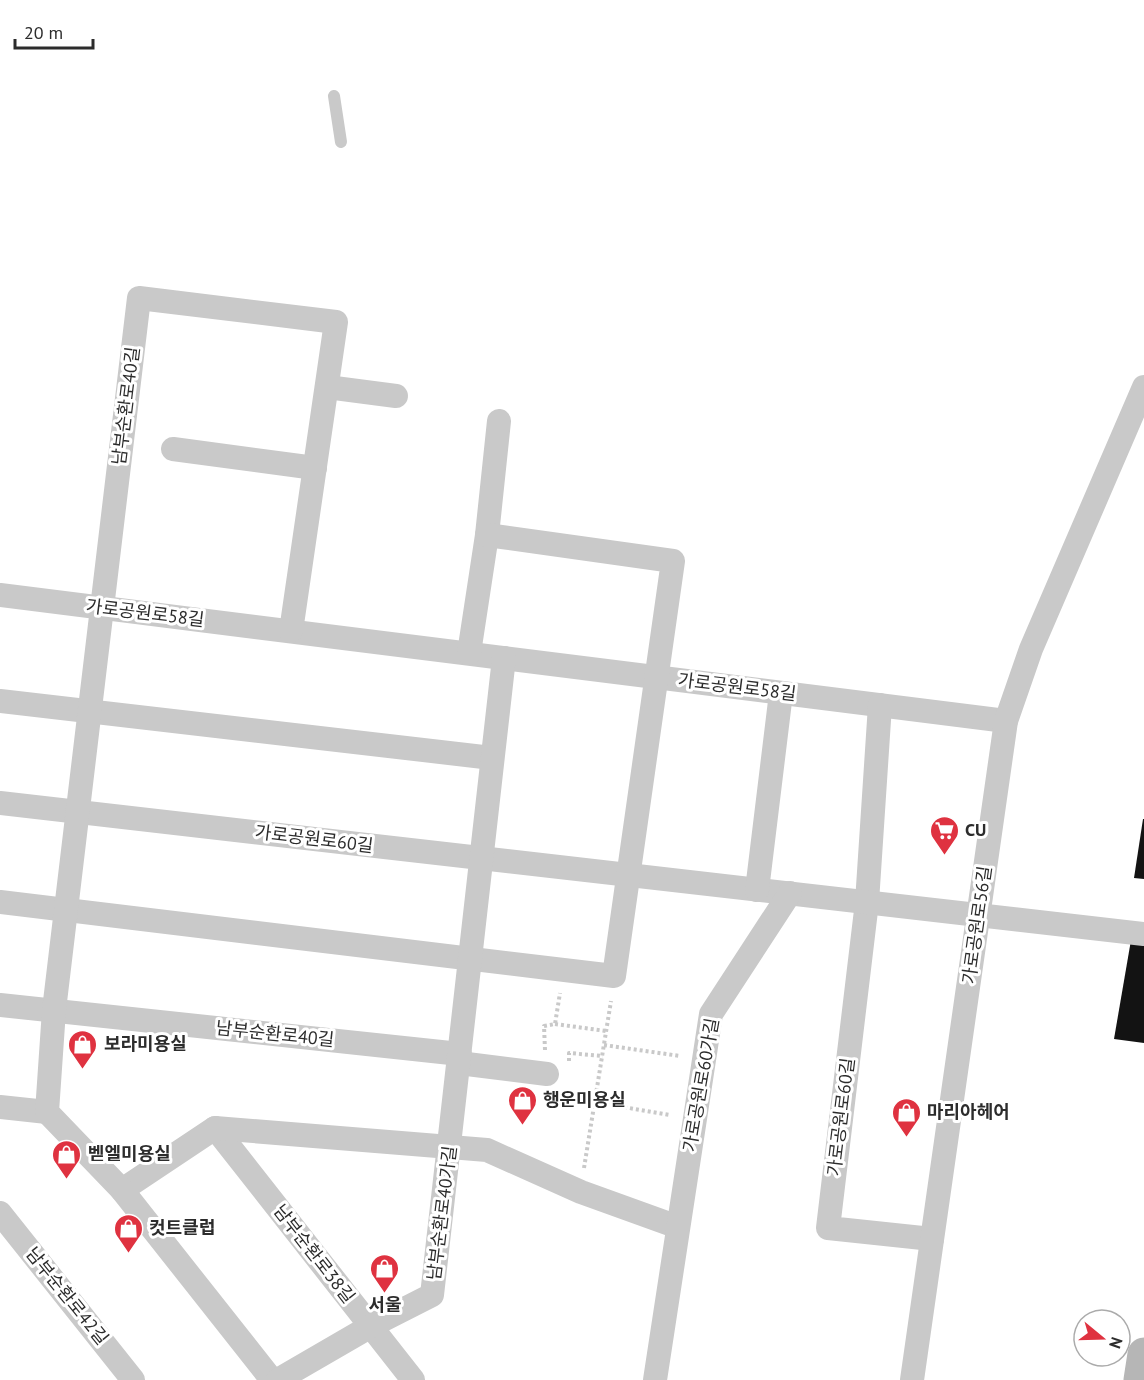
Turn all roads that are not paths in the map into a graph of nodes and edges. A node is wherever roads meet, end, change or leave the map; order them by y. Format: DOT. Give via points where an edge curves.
graph roads {
  1 [pos="334,96"];
  2 [pos="341,142"];
  3 [pos="327,387"];
  4 [pos="1144,387"];
  5 [pos="396,396"];
  6 [pos="499,421"];
  7 [pos="173,449"];
  8 [pos="315,468"];
  9 [pos="487,536"];
  10 [pos="0,595"];
  11 [pos="102,608"];
  12 [pos="291,631"];
  13 [pos="469,653"];
  14 [pos="504,658"];
  15 [pos="658,677"];
  16 [pos="781,693"];
  17 [pos="0,701"];
  18 [pos="880,705"];
  19 [pos="90,711"];
  20 [pos="1006,721"];
  21 [pos="492,758"];
  22 [pos="0,803"];
  23 [pos="78,812"];
  24 [pos="482,858"];
  25 [pos="629,875"];
  26 [pos="757,890"];
  27 [pos="790,893"];
  28 [pos="0,902"];
  29 [pos="867,902"];
  30 [pos="66,910"];
  31 [pos="978,915"];
  32 [pos="1144,934"];
  33 [pos="470,959"];
  34 [pos="0,1005"];
  35 [pos="54,1010"];
  36 [pos="460,1058"];
  37 [pos="546,1067"];
  38 [pos="0,1107"];
  39 [pos="47,1112"];
  40 [pos="215,1128"];
  41 [pos="450,1146"];
  42 [pos="122,1190"];
  43 [pos="0,1213"];
  44 [pos="678,1227"];
  45 [pos="932,1239"];
  46 [pos="371,1326"];
  47 [pos="1144,1354"];
  48 [pos="133,1380"];
  49 [pos="272,1380"];
  50 [pos="278,1380"];
  51 [pos="413,1380"];
  52 [pos="655,1380"];
  53 [pos="912,1380"];
  54 [pos="1140,1380"];
  1 -- 2 [label="lane"];
  3 -- 5 [label="street"];
  3 -- 8 [label="street"];
  3 -- 11 [label="street, 남부순환로40길" via="336,322 139,298"];
  4 -- 20 [label="street, 가로공원로56길" via="1031,649"];
  6 -- 9 [label="street"];
  7 -- 8 [label="street"];
  8 -- 12 [label="street"];
  9 -- 13 [label="street"];
  9 -- 15 [label="street" via="673,561"];
  10 -- 11 [label="street, 가로공원로58길"];
  11 -- 12 [label="street, 가로공원로58길"];
  11 -- 19 [label="street, 남부순환로40길"];
  12 -- 13 [label="street, 가로공원로58길"];
  13 -- 14 [label="street, 가로공원로58길"];
  14 -- 15 [label="street, 가로공원로58길"];
  14 -- 21 [label="street, 남부순환로40가길"];
  15 -- 16 [label="street, 가로공원로58길"];
  15 -- 25 [label="street"];
  16 -- 18 [label="street, 가로공원로58길"];
  16 -- 26 [label="street"];
  17 -- 19 [label="street"];
  18 -- 20 [label="street, 가로공원로58길"];
  18 -- 29 [label="street, 가로공원로60길"];
  19 -- 21 [label="street"];
  19 -- 23 [label="street, 남부순환로40길"];
  20 -- 31 [label="street, 가로공원로56길"];
  21 -- 24 [label="street, 남부순환로40가길"];
  22 -- 23 [label="street, 가로공원로60길"];
  23 -- 24 [label="street, 가로공원로60길"];
  23 -- 30 [label="street, 남부순환로40길"];
  24 -- 25 [label="street, 가로공원로60길"];
  24 -- 33 [label="street, 남부순환로40가길"];
  25 -- 26 [label="street, 가로공원로60길"];
  25 -- 33 [label="street" via="614,976"];
  26 -- 27 [label="street, 가로공원로60길"];
  27 -- 29 [label="street, 가로공원로60길"];
  27 -- 44 [label="street, 가로공원로60가길" via="711,1014"];
  28 -- 30 [label="street"];
  29 -- 31 [label="street, 가로공원로60길"];
  29 -- 45 [label="street, 가로공원로60길" via="828,1228"];
  30 -- 33 [label="street"];
  30 -- 35 [label="street, 남부순환로40길"];
  31 -- 32 [label="street, 가로공원로60길"];
  31 -- 45 [label="street, 가로공원로56길"];
  33 -- 36 [label="street, 남부순환로40가길"];
  34 -- 35 [label="street, 남부순환로40길"];
  35 -- 36 [label="street, 남부순환로40길"];
  35 -- 39 [label="street, 남부순환로40길"];
  36 -- 37 [label="street"];
  36 -- 41 [label="street, 남부순환로40가길"];
  38 -- 39 [label="street"];
  39 -- 42 [label="street"];
  40 -- 41 [label="street"];
  40 -- 42 [label="street"];
  40 -- 46 [label="street, 남부순환로38길"];
  41 -- 44 [label="street" via="487,1150 581,1192"];
  41 -- 46 [label="street, 남부순환로40가길" via="432,1295"];
  42 -- 49 [label="street"];
  43 -- 48 [label="street, 남부순환로42길"];
  44 -- 52 [label="street, 가로공원로60가길"];
  45 -- 53 [label="street, 가로공원로56길"];
  46 -- 50 [label="street, 남부순환로40가길"];
  46 -- 51 [label="street, 남부순환로38길"];
  47 -- 54 [label="main road"];
}
